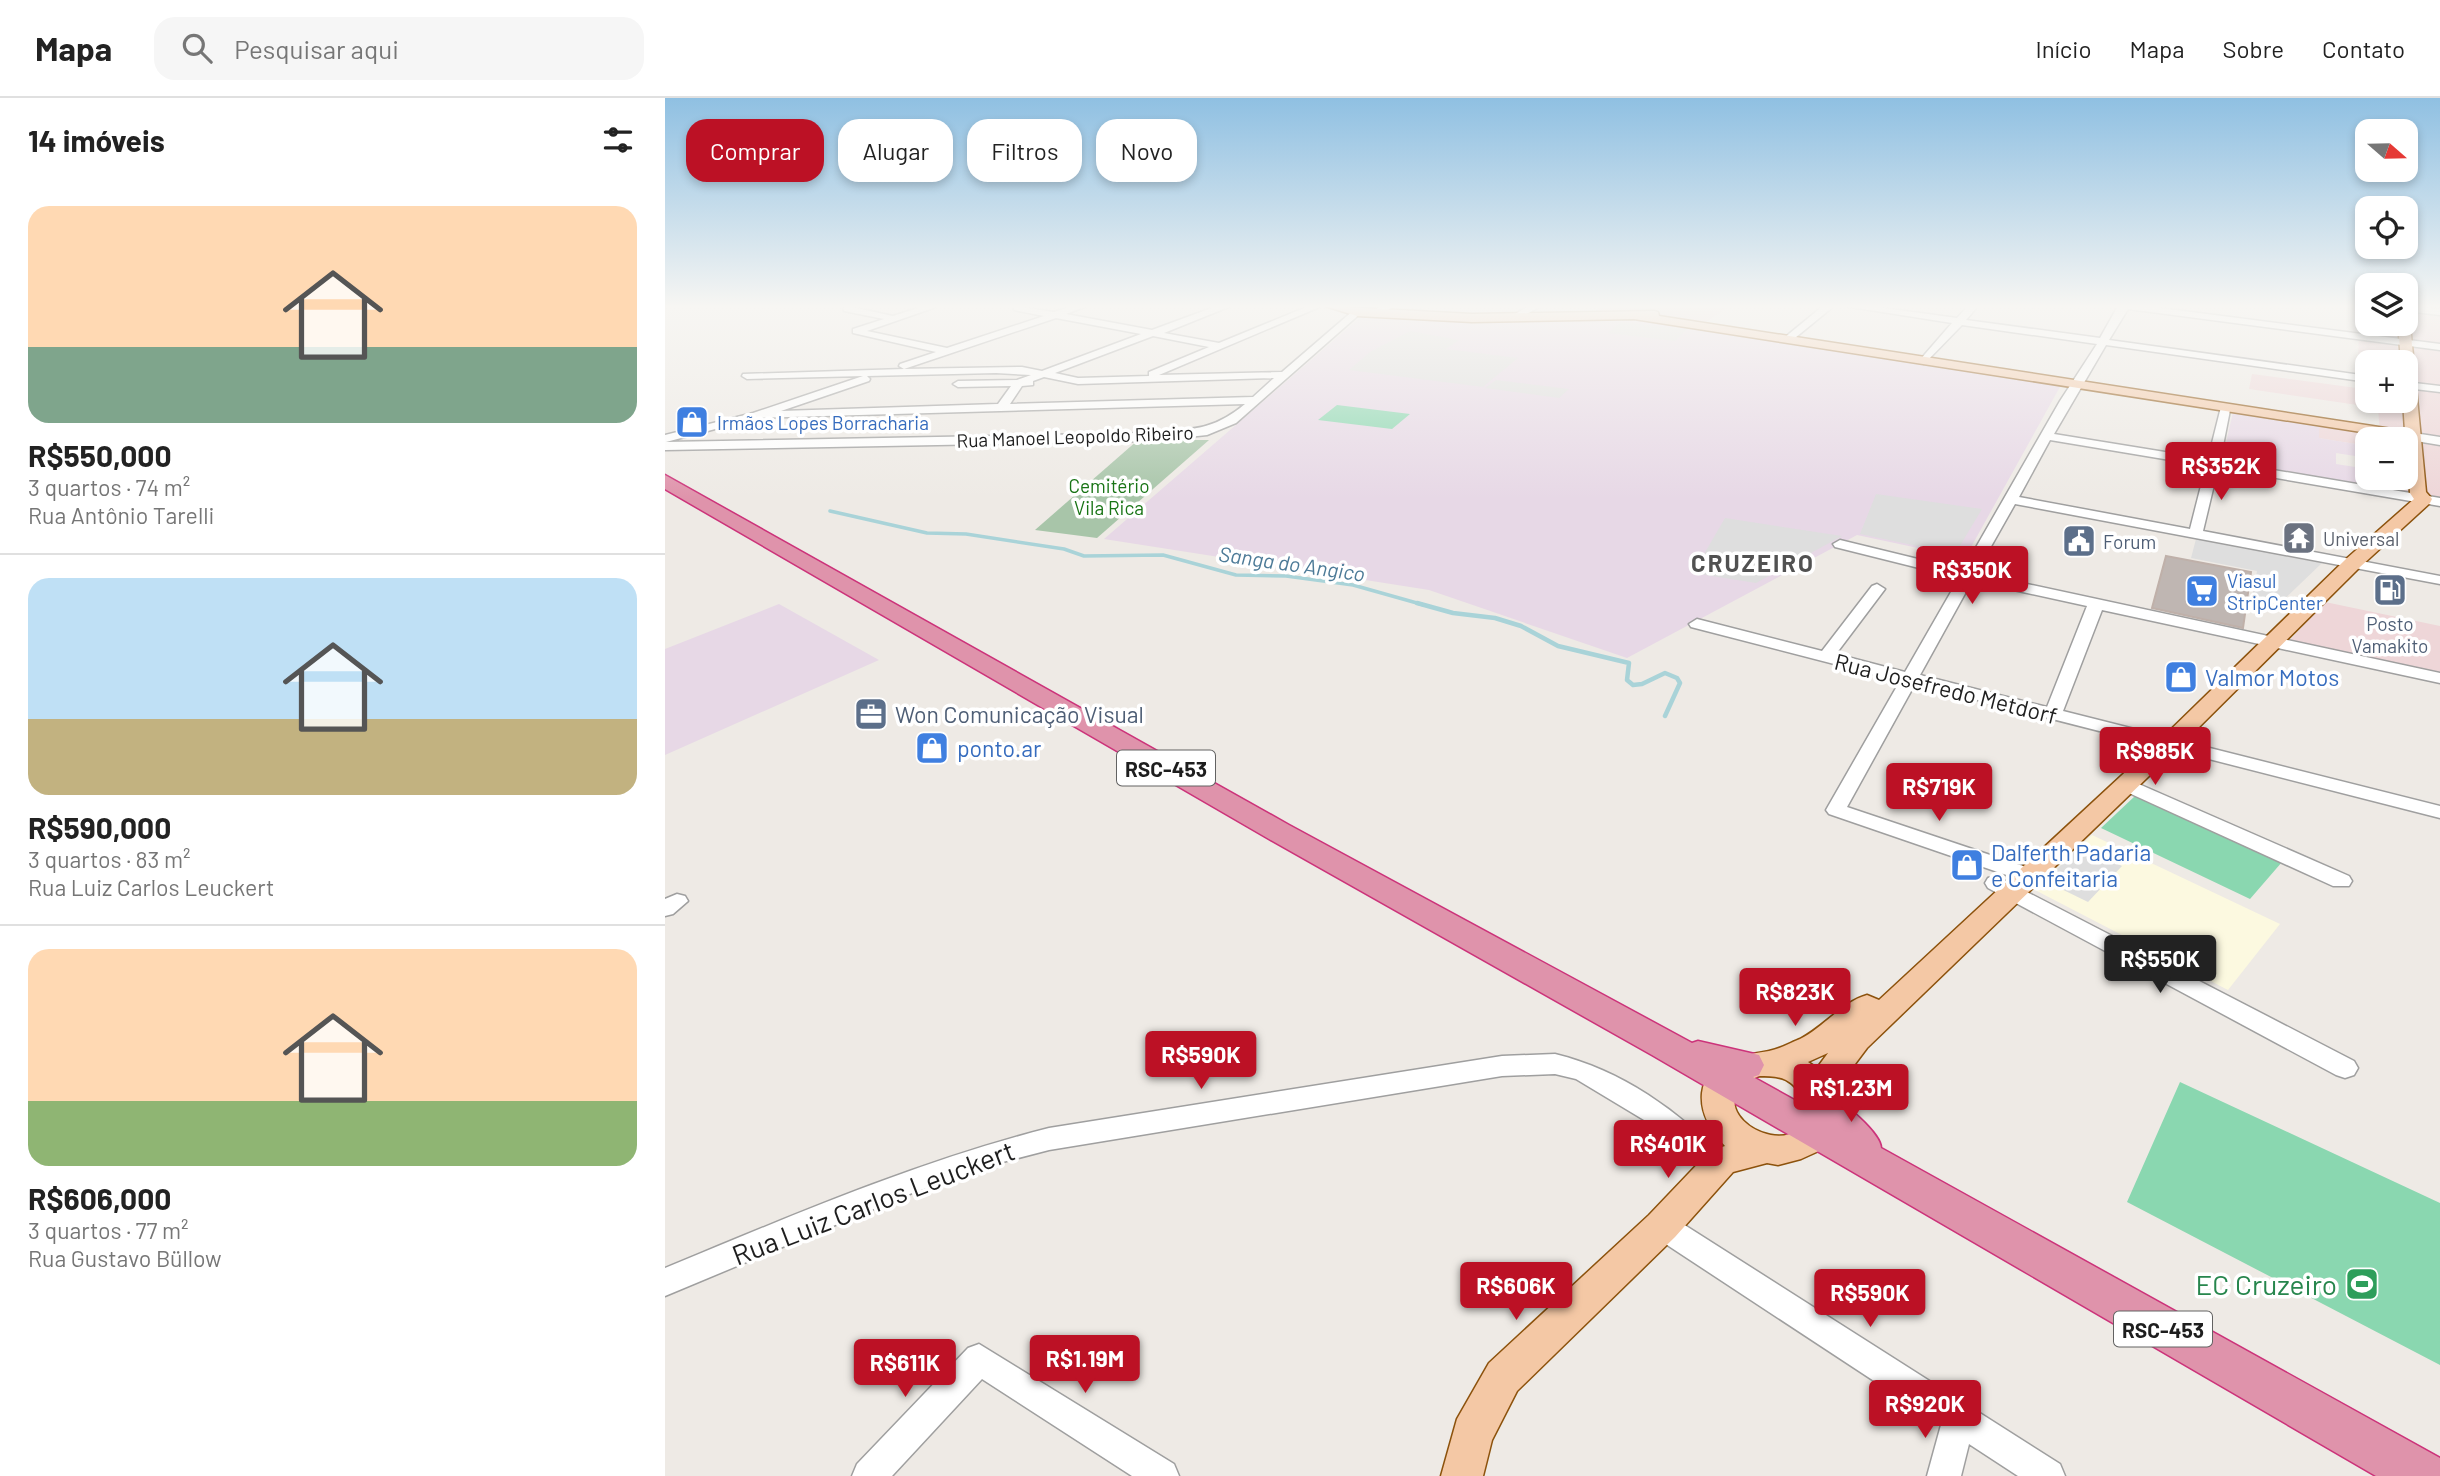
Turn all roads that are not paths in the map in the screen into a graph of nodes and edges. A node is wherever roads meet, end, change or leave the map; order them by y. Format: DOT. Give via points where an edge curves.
graph roads {
  1 [pos="891,370"];
  2 [pos="996,370"];
  3 [pos="1012,370"];
  4 [pos="1052,370"];
  5 [pos="1163,370"];
  6 [pos="1290,370"];
  7 [pos="1986,370"];
  8 [pos="2085,370"];
  9 [pos="2307,370"];
  10 [pos="883,373"];
  11 [pos="1042,374"];
  12 [pos="1285,375"];
  13 [pos="747,376"];
  14 [pos="2355,377"];
  15 [pos="1142,379"];
  16 [pos="1078,381"];
  17 [pos="1019,383"];
  18 [pos="952,384"];
  19 [pos="2076,384"];
  20 [pos="845,386"];
  21 [pos="872,386"];
  22 [pos="2418,386"];
  23 [pos="2440,389"];
  24 [pos="1255,400"];
  25 [pos="2227,407"];
  26 [pos="1001,408"];
  27 [pos="957,409"];
  28 [pos="757,415"];
  29 [pos="2355,428"];
  30 [pos="2047,436"];
  31 [pos="2418,437"];
  32 [pos="665,439"];
  33 [pos="2440,440"];
  34 [pos="929,442"];
  35 [pos="665,446"];
  36 [pos="2213,463"];
  37 [pos="2418,464"];
  38 [pos="665,481"];
  39 [pos="2423,498"];
  40 [pos="2011,499"];
  41 [pos="2196,533"];
  42 [pos="1840,544"];
  43 [pos="2338,569"];
  44 [pos="1968,576"];
  45 [pos="2440,580"];
  46 [pos="1877,589"];
  47 [pos="2096,604"];
  48 [pos="1697,624"];
  49 [pos="2265,640"];
  50 [pos="1825,658"];
  51 [pos="2440,678"];
  52 [pos="1911,679"];
  53 [pos="2053,715"];
  54 [pos="2160,742"];
  55 [pos="2125,784"];
  56 [pos="2092,804"];
  57 [pos="2440,812"];
  58 [pos="2016,878"];
  59 [pos="2341,881"];
  60 [pos="2345,1068"];
  61 [pos="1736,1085"];
  62 [pos="1817,1122"];
  63 [pos="1765,1149"];
  64 [pos="1719,1165"];
  65 [pos="1662,1226"];
  66 [pos="665,1282"];
  67 [pos="1959,1417"];
  68 [pos="869,1476"];
  69 [pos="1162,1476"];
  70 [pos="1462,1476"];
  71 [pos="1944,1476"];
  72 [pos="2049,1476"];
  73 [pos="2423,1476"];
  1 -- 10 [label="street"];
  2 -- 10 [label="street"];
  3 -- 11 [label="street"];
  4 -- 11 [label="street"];
  5 -- 15 [label="street"];
  6 -- 12 [label="street, Rua Manoel Leopoldo Ribeiro"];
  7 -- 19 [label="main road"];
  8 -- 19 [label="street"];
  9 -- 14 [label="street"];
  10 -- 13 [label="street"];
  10 -- 20 [label="street"];
  11 -- 16 [label="street"];
  11 -- 17 [label="street"];
  12 -- 15 [label="street"];
  12 -- 24 [label="street, Rua Manoel Leopoldo Ribeiro"];
  15 -- 16 [label="street"];
  16 -- 17 [label="street"];
  17 -- 18 [label="street"];
  17 -- 26 [label="street"];
  19 -- 25 [label="main road"];
  19 -- 30 [label="street"];
  20 -- 21 [label="street"];
  20 -- 28 [label="street"];
  22 -- 23 [label="street"];
  24 -- 26 [label="street"];
  24 -- 34 [label="street, Rua Manoel Leopoldo Ribeiro" via="1221,427 1181,435"];
  25 -- 29 [label="main road"];
  25 -- 36 [label="street"];
  26 -- 27 [label="street"];
  27 -- 28 [label="street"];
  27 -- 34 [label="street"];
  28 -- 32 [label="street"];
  30 -- 36 [label="street"];
  30 -- 40 [label="street"];
  31 -- 33 [label="street"];
  34 -- 35 [label="street, Rua Manoel Leopoldo Ribeiro"];
  36 -- 39 [label="street"];
  36 -- 41 [label="street"];
  37 -- 39 [label="main road"];
  38 -- 61 [label="highway, RSC-453" via="1279,832"];
  39 -- 43 [label="main road"];
  40 -- 41 [label="street"];
  40 -- 44 [label="street"];
  41 -- 43 [label="street"];
  42 -- 44 [label="street"];
  43 -- 45 [label="street"];
  43 -- 49 [label="main road"];
  44 -- 47 [label="street"];
  44 -- 52 [label="street"];
  46 -- 50 [label="street"];
  47 -- 49 [label="street"];
  47 -- 53 [label="street"];
  48 -- 50 [label="street, Rua Josefredo Metdorf"];
  49 -- 51 [label="street"];
  49 -- 54 [label="main road"];
  50 -- 52 [label="street, Rua Josefredo Metdorf"];
  52 -- 53 [label="street, Rua Josefredo Metdorf"];
  52 -- 58 [label="street" via="1836,810"];
  53 -- 54 [label="street, Rua Josefredo Metdorf"];
  54 -- 55 [label="main road"];
  54 -- 56 [label="main road"];
  54 -- 57 [label="street, Rua Josefredo Metdorf"];
  55 -- 56 [label="main road"];
  55 -- 59 [label="street"];
  56 -- 58 [label="main road"];
  56 -- 58 [label="main road" via="2042,839"];
  58 -- 60 [label="street"];
  58 -- 61 [label="main road" via="1840,1032"];
  58 -- 62 [label="main road" via="1845,1052 1831,1072"];
  61 -- 62 [label="highway"];
  61 -- 62 [label="main road" via="1793,1069 1816,1088"];
  61 -- 63 [label="main road" via="1731,1132"];
  61 -- 64 [label="main road"];
  62 -- 63 [label="main road" via="1785,1150"];
  62 -- 73 [label="highway, RSC-453" via="1904,1183"];
  63 -- 64 [label="main road"];
  64 -- 65 [label="main road"];
  64 -- 66 [label="street, Rua Luiz Carlos Leuckert" via="1668,1121 1583,1071 1555,1064 1520,1064 1008,1149 872,1197"];
  65 -- 67 [label="street"];
  65 -- 70 [label="main road" via="1503,1377 1472,1434"];
  67 -- 71 [label="street"];
  67 -- 72 [label="street"];
  68 -- 69 [label="street" via="979,1359"];
}
